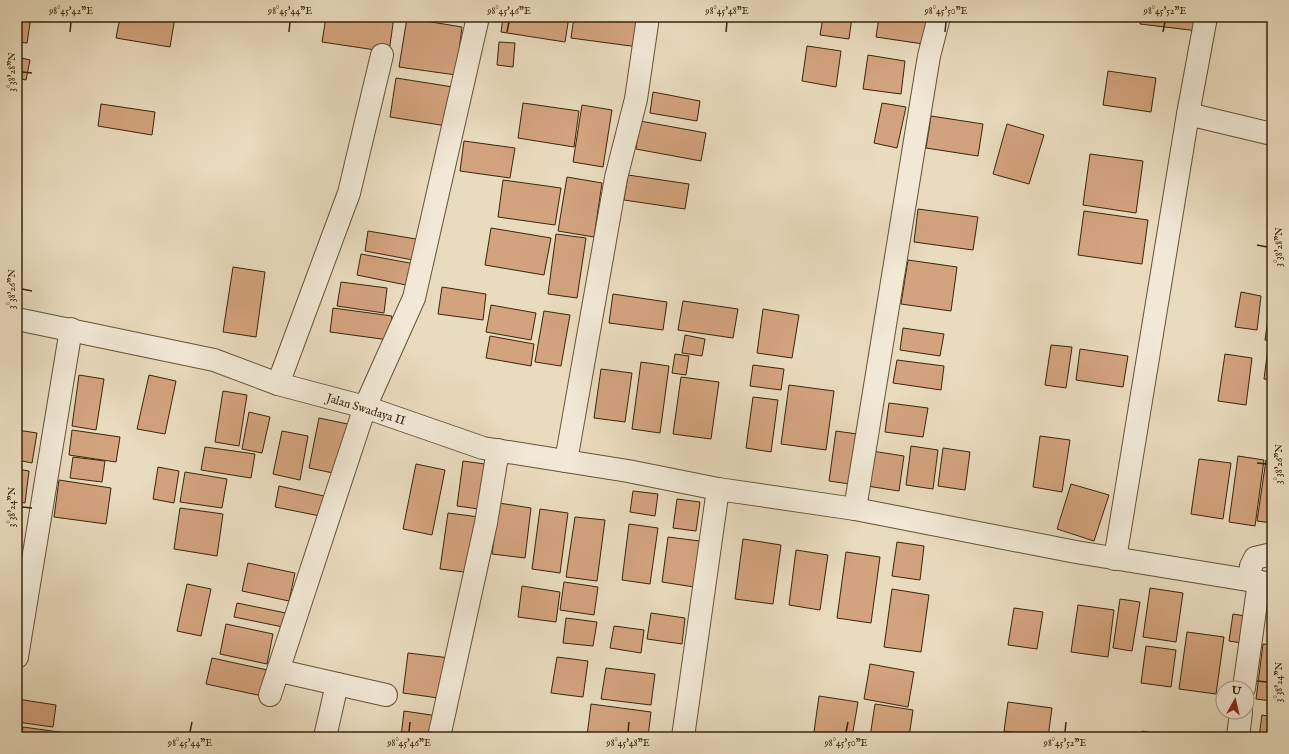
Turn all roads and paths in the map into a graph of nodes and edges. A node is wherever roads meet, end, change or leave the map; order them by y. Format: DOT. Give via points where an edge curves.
graph roads {
  1 [pos="478,17"];
  2 [pos="648,17"];
  3 [pos="939,17"];
  4 [pos="1206,17"];
  5 [pos="382,55"];
  6 [pos="1188,114"];
  7 [pos="1272,134"];
  8 [pos="17,319"];
  9 [pos="71,329"];
  10 [pos="283,385"];
  11 [pos="365,407"];
  12 [pos="498,450"];
  13 [pos="566,461"];
  14 [pos="718,489"];
  15 [pos="855,509"];
  16 [pos="1272,554"];
  17 [pos="1115,559"];
  18 [pos="1260,582"];
  19 [pos="17,657"];
  20 [pos="289,673"];
  21 [pos="1245,680"];
  22 [pos="337,684"];
  23 [pos="270,695"];
  24 [pos="386,695"];
  25 [pos="1240,720"];
  26 [pos="325,737"];
  27 [pos="440,737"];
  28 [pos="683,737"];
  29 [pos="1238,737"];
  1 -- 11 [label="street" via="414,298"];
  2 -- 13 [label="street" via="636,99 616,178"];
  3 -- 15 [label="street" via="913,153"];
  4 -- 6 [label="street"];
  5 -- 10 [label="street" via="349,193"];
  6 -- 7 [label="street"];
  6 -- 17 [label="street"];
  8 -- 9 [label="street, Jalan Swadaya II"];
  9 -- 10 [label="street, Jalan Swadaya II" via="214,360"];
  9 -- 19 [label="street"];
  10 -- 11 [label="street, Jalan Swadaya II"];
  11 -- 12 [label="street, Jalan Swadaya II" via="483,448"];
  11 -- 23 [label="street"];
  12 -- 13 [label="street, Jalan Swadaya II"];
  12 -- 27 [label="street" via="486,523"];
  13 -- 14 [label="street, Jalan Swadaya II"];
  14 -- 15 [label="street, Jalan Swadaya II"];
  14 -- 28 [label="street"];
  15 -- 17 [label="street, Jalan Swadaya II"];
  16 -- 18 [label="street" via="1255,558 1251,566"];
  17 -- 18 [label="street, Jalan Swadaya II"];
  18 -- 21 [label="street"];
  20 -- 22 [label="street"];
  22 -- 24 [label="street"];
  22 -- 26 [label="street"];
  25 -- 29 [label="street"];
}
